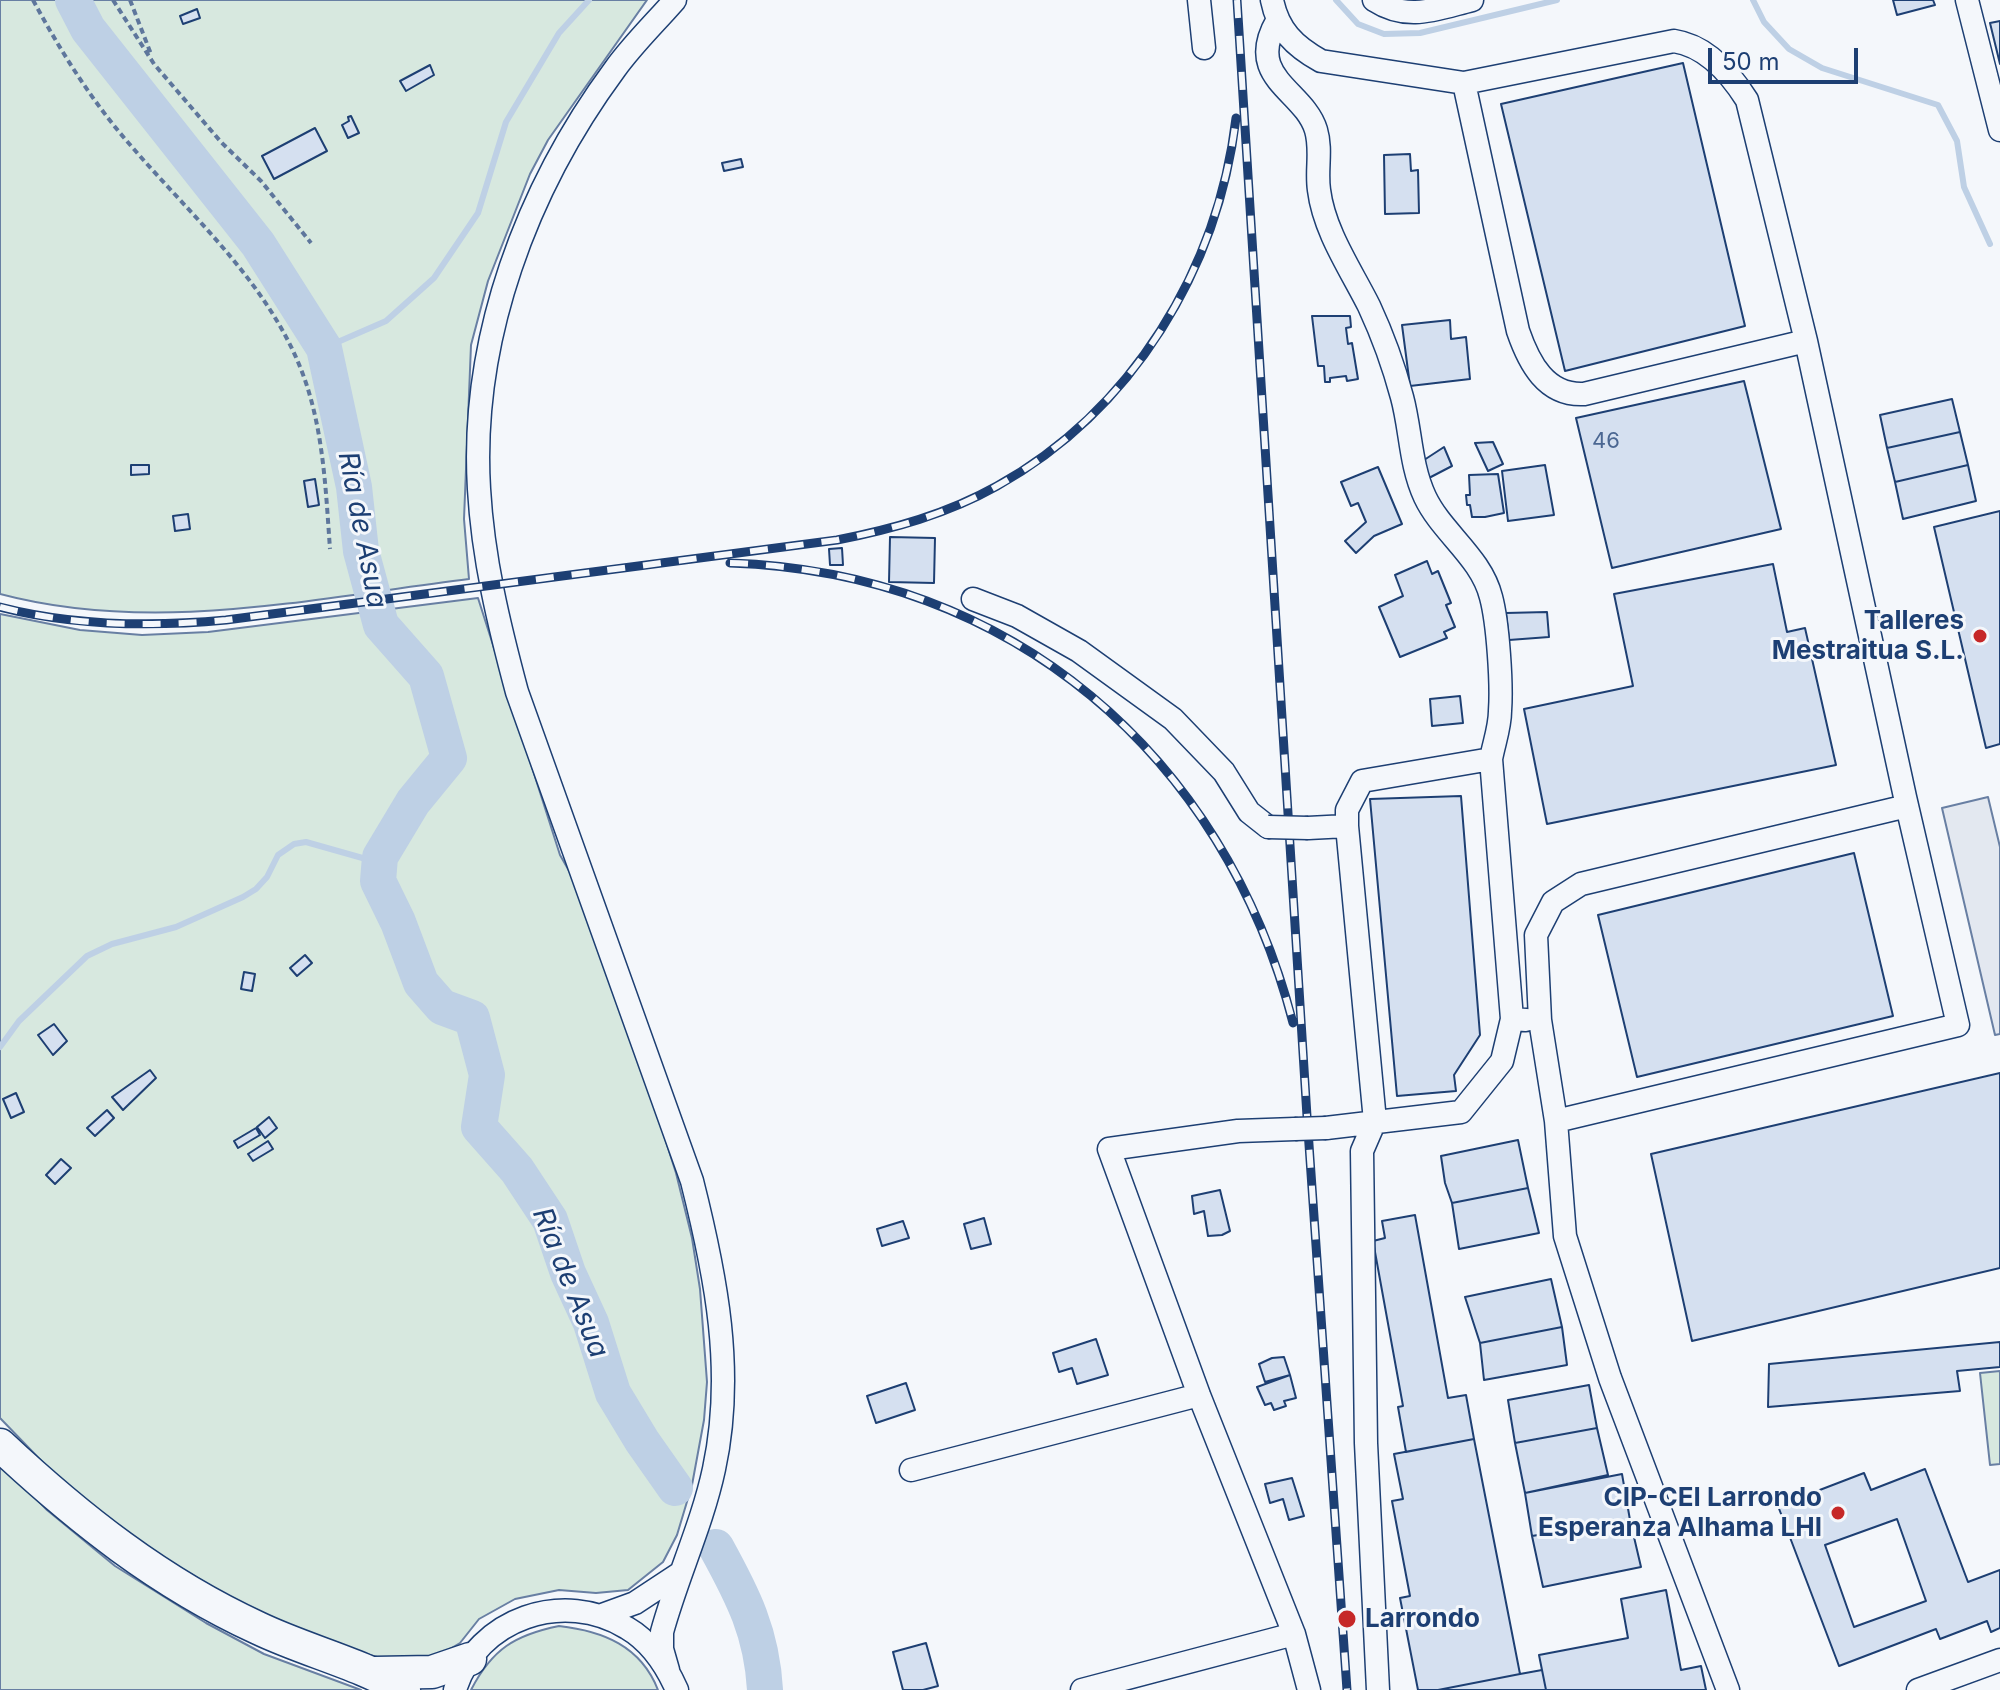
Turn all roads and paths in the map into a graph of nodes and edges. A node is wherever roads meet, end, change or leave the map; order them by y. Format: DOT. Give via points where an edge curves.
graph roads {
  1 [pos="33,0"];
  2 [pos="113,0"];
  3 [pos="130,0"];
  4 [pos="1199,0"];
  5 [pos="1374,0"];
  6 [pos="1472,0"];
  7 [pos="1967,0"];
  8 [pos="675,1"];
  9 [pos="1275,10"];
  10 [pos="1204,48"];
  11 [pos="154,64"];
  12 [pos="1464,83"];
  13 [pos="2000,130"];
  14 [pos="311,243"];
  15 [pos="1806,341"];
  16 [pos="330,549"];
  17 [pos="973,599"];
  18 [pos="1491,759"];
  19 [pos="1907,806"];
  20 [pos="1347,826"];
  21 [pos="1512,1019"];
  22 [pos="1540,1020"];
  23 [pos="1375,1121"];
  24 [pos="1556,1121"];
  25 [pos="1199,1395"];
  26 [pos="0,1445"];
  27 [pos="911,1470"];
  28 [pos="679,1574"];
  29 [pos="602,1615"];
  30 [pos="1294,1634"];
  31 [pos="470,1659"];
  32 [pos="2000,1660"];
  33 [pos="372,1673"];
  34 [pos="672,1680"];
  35 [pos="404,1690"];
  36 [pos="455,1690"];
  37 [pos="1082,1690"];
  38 [pos="1309,1690"];
  39 [pos="1378,1690"];
  40 [pos="1728,1690"];
  41 [pos="1918,1690"];
  1 -- 16 [label="path" via="71,66 128,143 238,262 263,299 306,384 320,440"];
  2 -- 11 [label="path"];
  3 -- 11 [label="path"];
  4 -- 10 [label="street"];
  5 -- 6 [label="street" via="1417,14"];
  7 -- 13 [label="street"];
  8 -- 28 [label="street" via="615,68 567,140 531,211 491,335 481,406 479,486 497,619 517,692 692,1181 709,1249 724,1400 714,1470"];
  9 -- 12 [label="street" via="1283,31 1321,61"];
  9 -- 18 [label="street" via="1269,59 1280,83 1315,125 1318,190 1326,218 1371,310 1403,399 1423,494 1447,533 1473,560 1491,595 1500,712"];
  11 -- 14 [label="path"];
  12 -- 15 [label="street" via="1674,41 1689,43 1716,62 1747,100"];
  12 -- 15 [label="street" via="1518,331 1538,374 1554,387 1584,394"];
  15 -- 19 [label="street"];
  17 -- 20 [label="street, bridge" via="1017,616 1079,651 1163,711 1224,772 1249,812 1268,827"];
  18 -- 20 [label="street" via="1362,781 1347,810"];
  18 -- 21 [label="street"];
  19 -- 22 [label="street" via="1581,884 1553,902 1536,935"];
  19 -- 24 [label="street" via="1958,1025"];
  20 -- 23 [label="street"];
  21 -- 22 [label="street"];
  21 -- 23 [label="street" via="1502,1061 1461,1112"];
  22 -- 24 [label="street"];
  23 -- 25 [label="street, bridge" via="1238,1131 1109,1149"];
  23 -- 39 [label="street" via="1362,1151 1366,1443"];
  24 -- 40 [label="street" via="1565,1236 1610,1378"];
  25 -- 27 [label="street"];
  25 -- 30 [label="street"];
  26 -- 33 [label="highway" via="51,1493 158,1573 257,1628"];
  28 -- 29 [label="street" via="635,1603"];
  28 -- 34 [label="street" via="662,1632"];
  29 -- 31 [label="street" via="578,1610 529,1615 506,1625"];
  29 -- 34 [label="street" via="651,1646"];
  30 -- 37 [label="street"];
  30 -- 38 [label="street"];
  31 -- 33 [label="highway" via="432,1672"];
  31 -- 36 [label="street"];
  32 -- 41 [label="street"];
  33 -- 35 [label="highway"];
}
